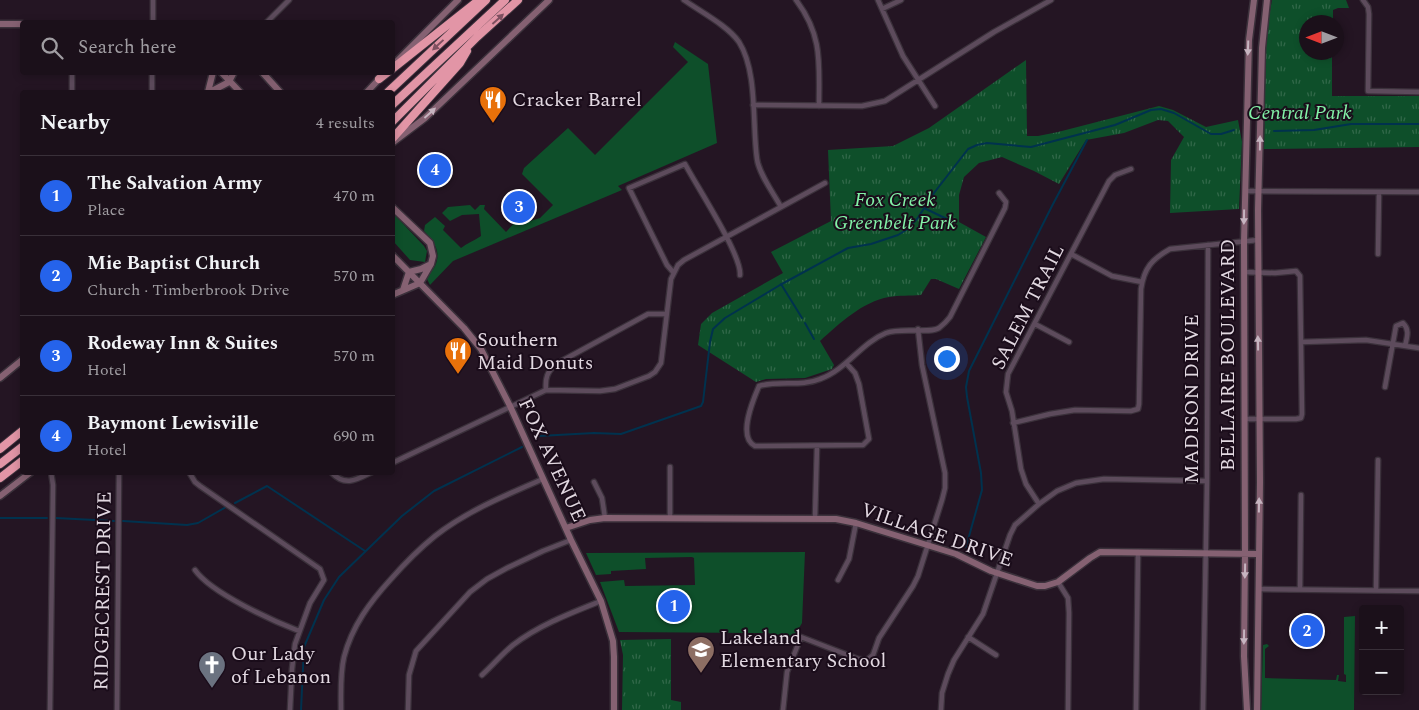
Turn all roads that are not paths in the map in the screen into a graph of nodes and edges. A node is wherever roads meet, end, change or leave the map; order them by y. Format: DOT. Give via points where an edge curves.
graph roads {
  1 [pos="153,0"];
  2 [pos="289,0"];
  3 [pos="458,0"];
  4 [pos="479,0"];
  5 [pos="486,0"];
  6 [pos="505,0"];
  7 [pos="518,0"];
  8 [pos="549,0"];
  9 [pos="684,0"];
  10 [pos="796,0"];
  11 [pos="878,0"];
  12 [pos="901,0"];
  13 [pos="1051,0"];
  14 [pos="1254,0"];
  15 [pos="1267,0"];
  16 [pos="1363,0"];
  17 [pos="882,9"];
  18 [pos="152,20"];
  19 [pos="269,20"];
  20 [pos="0,24"];
  21 [pos="20,24"];
  22 [pos="477,37"];
  23 [pos="395,64"];
  24 [pos="395,65"];
  25 [pos="72,75"];
  26 [pos="152,75"];
  27 [pos="213,75"];
  28 [pos="224,75"];
  29 [pos="233,75"];
  30 [pos="265,75"];
  31 [pos="384,75"];
  32 [pos="379,79"];
  33 [pos="919,80"];
  34 [pos="230,82"];
  35 [pos="72,90"];
  36 [pos="152,90"];
  37 [pos="210,90"];
  38 [pos="213,90"];
  39 [pos="238,90"];
  40 [pos="278,90"];
  41 [pos="370,90"];
  42 [pos="390,90"];
  43 [pos="1419,92"];
  44 [pos="395,102"];
  45 [pos="753,105"];
  46 [pos="819,106"];
  47 [pos="935,106"];
  48 [pos="395,119"];
  49 [pos="395,136"];
  50 [pos="395,141"];
  51 [pos="1131,169"];
  52 [pos="826,184"];
  53 [pos="1245,192"];
  54 [pos="1259,192"];
  55 [pos="1379,192"];
  56 [pos="1419,192"];
  57 [pos="999,193"];
  58 [pos="781,207"];
  59 [pos="395,210"];
  60 [pos="726,237"];
  61 [pos="1258,240"];
  62 [pos="1244,242"];
  63 [pos="1208,245"];
  64 [pos="1071,254"];
  65 [pos="1378,254"];
  66 [pos="395,258"];
  67 [pos="432,264"];
  68 [pos="409,272"];
  69 [pos="673,272"];
  70 [pos="1244,272"];
  71 [pos="1258,272"];
  72 [pos="740,275"];
  73 [pos="1142,282"];
  74 [pos="420,283"];
  75 [pos="402,291"];
  76 [pos="395,294"];
  77 [pos="667,314"];
  78 [pos="1035,324"];
  79 [pos="918,329"];
  80 [pos="1069,342"];
  81 [pos="1301,342"];
  82 [pos="1393,344"];
  83 [pos="1405,346"];
  84 [pos="1419,348"];
  85 [pos="20,362"];
  86 [pos="846,363"];
  87 [pos="0,378"];
  88 [pos="1385,387"];
  89 [pos="546,390"];
  90 [pos="510,406"];
  91 [pos="1259,419"];
  92 [pos="1244,420"];
  93 [pos="1013,423"];
  94 [pos="20,433"];
  95 [pos="817,446"];
  96 [pos="0,449"];
  97 [pos="20,449"];
  98 [pos="1378,460"];
  99 [pos="395,462"];
  100 [pos="20,463"];
  101 [pos="0,464"];
  102 [pos="670,467"];
  103 [pos="27,475"];
  104 [pos="51,475"];
  105 [pos="119,475"];
  106 [pos="192,475"];
  107 [pos="334,475"];
  108 [pos="364,475"];
  109 [pos="0,478"];
  110 [pos="543,479"];
  111 [pos="1207,481"];
  112 [pos="594,482"];
  113 [pos="1301,495"];
  114 [pos="0,496"];
  115 [pos="1039,504"];
  116 [pos="604,518"];
  117 [pos="670,518"];
  118 [pos="815,518"];
  119 [pos="856,523"];
  120 [pos="566,528"];
  121 [pos="571,540"];
  122 [pos="928,545"];
  123 [pos="1138,552"];
  124 [pos="1205,553"];
  125 [pos="1245,554"];
  126 [pos="1258,554"];
  127 [pos="195,570"];
  128 [pos="997,573"];
  129 [pos="838,580"];
  130 [pos="1058,582"];
  131 [pos="1244,588"];
  132 [pos="1258,589"];
  133 [pos="1300,589"];
  134 [pos="1376,590"];
  135 [pos="1419,591"];
  136 [pos="601,601"];
  137 [pos="299,631"];
  138 [pos="968,637"];
  139 [pos="996,655"];
  140 [pos="482,675"];
  141 [pos="50,710"];
  142 [pos="117,710"];
  143 [pos="290,710"];
  144 [pos="341,710"];
  145 [pos="408,710"];
  146 [pos="614,710"];
  147 [pos="783,710"];
  148 [pos="941,710"];
  149 [pos="1068,710"];
  150 [pos="1136,710"];
  151 [pos="1203,710"];
  152 [pos="1246,710"];
  153 [pos="1257,710"];
  1 -- 18 [label="street"];
  2 -- 19 [label="street"];
  3 -- 23 [label="main road"];
  4 -- 24 [label="highway"];
  5 -- 42 [label="highway, one-way"];
  6 -- 44 [label="highway"];
  22 -- 7 [label="highway, one-way"];
  50 -- 8 [label="main road, one-way" via="425,118"];
  9 -- 45 [label="street" via="728,30 738,41 747,61"];
  10 -- 46 [label="street" via="812,26 818,45"];
  11 -- 17 [label="street"];
  12 -- 17 [label="street"];
  13 -- 33 [label="street"];
  14 -- 53 [label="main road, BELLAIRE BOULEVARD, one-way" via="1248,40"];
  54 -- 15 [label="main road, BELLAIRE BOULEVARD, one-way" via="1262,48"];
  16 -- 43 [label="street" via="1369,14 1368,91"];
  17 -- 33 [label="street" via="903,56"];
  20 -- 21 [label="main road"];
  22 -- 48 [label="highway"];
  22 -- 49 [label="highway" via="460,62"];
  25 -- 35 [label="street"];
  26 -- 36 [label="street"];
  27 -- 37 [label="main road"];
  28 -- 34 [label="main road"];
  29 -- 34 [label="main road"];
  30 -- 40 [label="main road"];
  31 -- 32 [label="highway"];
  32 -- 41 [label="main road"];
  33 -- 46 [label="street" via="877,104"];
  33 -- 47 [label="street"];
  34 -- 38 [label="main road"];
  34 -- 39 [label="main road"];
  45 -- 46 [label="street"];
  45 -- 58 [label="street" via="757,161"];
  51 -- 64 [label="street, SALEM TRAIL" via="1109,181"];
  52 -- 58 [label="street"];
  53 -- 54 [label="street"];
  53 -- 62 [label="main road, BELLAIRE BOULEVARD, one-way"];
  54 -- 55 [label="street"];
  54 -- 61 [label="main road, BELLAIRE BOULEVARD"];
  55 -- 56 [label="street"];
  55 -- 65 [label="street"];
  57 -- 79 [label="street" via="1006,202 1006,208 950,317 939,328"];
  58 -- 60 [label="street"];
  59 -- 67 [label="main road" via="430,243"];
  60 -- 69 [label="street" via="684,260"];
  60 -- 69 [label="street" via="684,164 629,188"];
  60 -- 72 [label="street"];
  61 -- 62 [label="street"];
  61 -- 71 [label="main road, BELLAIRE BOULEVARD"];
  62 -- 63 [label="street"];
  62 -- 70 [label="main road, BELLAIRE BOULEVARD"];
  63 -- 73 [label="street" via="1170,249 1158,256"];
  63 -- 111 [label="street, MADISON DRIVE"];
  64 -- 73 [label="street" via="1112,276"];
  64 -- 78 [label="street, SALEM TRAIL"];
  66 -- 68 [label="main road, FOX AVENUE"];
  67 -- 68 [label="main road"];
  67 -- 74 [label="main road"];
  68 -- 74 [label="main road, FOX AVENUE"];
  68 -- 75 [label="main road"];
  69 -- 77 [label="street"];
  70 -- 71 [label="street"];
  70 -- 92 [label="main road, BELLAIRE BOULEVARD"];
  71 -- 81 [label="street" via="1296,271 1300,276"];
  91 -- 71 [label="main road, BELLAIRE BOULEVARD, one-way"];
  73 -- 93 [label="street" via="1138,409 1075,410"];
  74 -- 75 [label="main road"];
  74 -- 90 [label="main road, FOX AVENUE" via="481,349"];
  75 -- 76 [label="main road"];
  77 -- 89 [label="street" via="648,314 556,364 545,379"];
  77 -- 89 [label="street" via="661,363 649,376 615,389"];
  78 -- 80 [label="street"];
  78 -- 93 [label="street, SALEM TRAIL" via="1006,381"];
  79 -- 86 [label="street" via="889,332 875,338"];
  79 -- 122 [label="street" via="922,365 945,473 945,488"];
  81 -- 82 [label="street" via="1366,340"];
  81 -- 91 [label="street" via="1301,418"];
  82 -- 83 [label="street"];
  82 -- 83 [label="street" via="1396,326 1403,323 1408,332"];
  82 -- 88 [label="street"];
  83 -- 84 [label="street"];
  85 -- 87 [label="main road"];
  86 -- 95 [label="street" via="856,373 869,439 863,445"];
  86 -- 95 [label="street" via="819,380 760,386 754,398 748,420 750,444"];
  89 -- 90 [label="street"];
  90 -- 99 [label="street"];
  90 -- 110 [label="main road, FOX AVENUE"];
  91 -- 92 [label="street"];
  126 -- 91 [label="main road, BELLAIRE BOULEVARD, one-way"];
  92 -- 125 [label="main road, BELLAIRE BOULEVARD"];
  93 -- 115 [label="street, SALEM TRAIL" via="1026,484"];
  94 -- 96 [label="highway"];
  95 -- 118 [label="street"];
  97 -- 101 [label="highway"];
  98 -- 134 [label="street"];
  100 -- 109 [label="highway"];
  102 -- 117 [label="street"];
  103 -- 114 [label="main road"];
  104 -- 141 [label="street"];
  105 -- 142 [label="street, RIDGECREST DRIVE"];
  106 -- 137 [label="street" via="200,486 320,569 324,580"];
  107 -- 108 [label="street" via="347,482"];
  110 -- 120 [label="main road, FOX AVENUE"];
  110 -- 144 [label="street" via="477,510 436,535 382,588 364,611 349,642 344,659"];
  111 -- 115 [label="street" via="1104,479 1076,483"];
  111 -- 124 [label="street, MADISON DRIVE"];
  112 -- 116 [label="street" via="602,498"];
  113 -- 133 [label="street"];
  115 -- 128 [label="street" via="1015,525"];
  116 -- 117 [label="main road, VILLAGE DRIVE"];
  116 -- 120 [label="main road, VILLAGE DRIVE"];
  117 -- 118 [label="main road, VILLAGE DRIVE"];
  118 -- 119 [label="main road, VILLAGE DRIVE"];
  119 -- 122 [label="main road, VILLAGE DRIVE"];
  119 -- 129 [label="street" via="848,559"];
  120 -- 121 [label="main road, FOX AVENUE"];
  121 -- 136 [label="main road, FOX AVENUE"];
  121 -- 145 [label="street" via="507,568 470,592 416,651 409,675"];
  122 -- 128 [label="main road, VILLAGE DRIVE"];
  122 -- 147 [label="street" via="913,586 867,660 858,660 801,637 787,672"];
  123 -- 124 [label="main road, VILLAGE DRIVE"];
  123 -- 130 [label="main road, VILLAGE DRIVE" via="1100,552"];
  123 -- 150 [label="street"];
  124 -- 125 [label="main road, VILLAGE DRIVE"];
  124 -- 151 [label="street, MADISON DRIVE"];
  125 -- 126 [label="main road, VILLAGE DRIVE"];
  125 -- 131 [label="main road, BELLAIRE BOULEVARD, one-way"];
  126 -- 132 [label="main road, BELLAIRE BOULEVARD"];
  127 -- 137 [label="street" via="201,579 242,604"];
  128 -- 130 [label="main road, VILLAGE DRIVE" via="1037,586"];
  128 -- 138 [label="street" via="983,614"];
  130 -- 149 [label="street" via="1068,598"];
  131 -- 132 [label="main road"];
  131 -- 152 [label="main road, BELLAIRE BOULEVARD, one-way"];
  132 -- 133 [label="street"];
  132 -- 153 [label="main road, BELLAIRE BOULEVARD"];
  133 -- 134 [label="street"];
  134 -- 135 [label="street"];
  136 -- 140 [label="street" via="536,630 514,645"];
  136 -- 146 [label="main road, FOX AVENUE" via="613,641"];
  137 -- 143 [label="street" via="292,662"];
  138 -- 139 [label="street"];
  138 -- 148 [label="street" via="948,674"];
}
